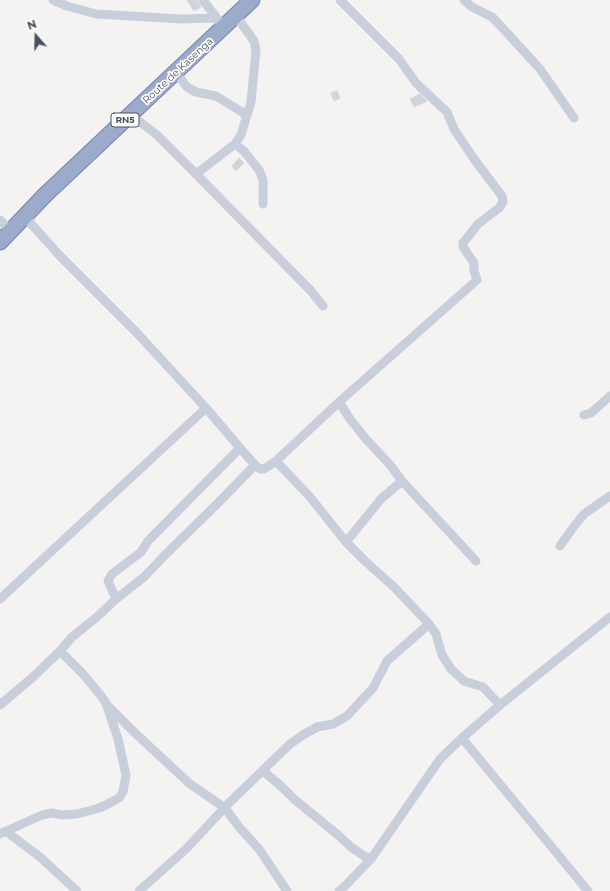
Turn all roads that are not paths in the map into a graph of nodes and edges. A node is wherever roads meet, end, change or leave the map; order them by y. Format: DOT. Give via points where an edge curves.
graph roads {
  1 [pos="53,0"];
  2 [pos="202,0"];
  3 [pos="252,0"];
  4 [pos="340,0"];
  5 [pos="464,0"];
  6 [pos="236,16"];
  7 [pos="220,22"];
  8 [pos="176,73"];
  9 [pos="131,115"];
  10 [pos="246,116"];
  11 [pos="574,118"];
  12 [pos="235,144"];
  13 [pos="196,174"];
  14 [pos="263,204"];
  15 [pos="25,217"];
  16 [pos="0,220"];
  17 [pos="11,231"];
  18 [pos="0,242"];
  19 [pos="323,306"];
  20 [pos="610,396"];
  21 [pos="339,402"];
  22 [pos="206,408"];
  23 [pos="584,415"];
  24 [pos="240,448"];
  25 [pos="276,461"];
  26 [pos="255,465"];
  27 [pos="402,481"];
  28 [pos="610,496"];
  29 [pos="346,542"];
  30 [pos="560,546"];
  31 [pos="476,561"];
  32 [pos="0,599"];
  33 [pos="116,599"];
  34 [pos="610,617"];
  35 [pos="429,624"];
  36 [pos="60,651"];
  37 [pos="0,704"];
  38 [pos="107,705"];
  39 [pos="500,705"];
  40 [pos="462,738"];
  41 [pos="263,771"];
  42 [pos="225,808"];
  43 [pos="4,833"];
  44 [pos="371,859"];
  45 [pos="77,891"];
  46 [pos="139,891"];
  47 [pos="287,891"];
  48 [pos="339,891"];
  49 [pos="588,891"];
  1 -- 7 [label="street" via="96,14"];
  2 -- 7 [label="street"];
  3 -- 6 [label="highway, Route de Kasenga / RN5"];
  4 -- 21 [label="street" via="396,55 416,83 447,112 458,135 502,196 503,202 478,224 463,242 463,247 474,263 477,280"];
  5 -- 11 [label="street" via="497,22 540,69"];
  6 -- 7 [label="highway, Route de Kasenga / RN5"];
  6 -- 10 [label="street" via="254,41 256,50"];
  7 -- 8 [label="highway, Route de Kasenga / RN5"];
  8 -- 9 [label="highway, Route de Kasenga / RN5"];
  8 -- 10 [label="street" via="186,87 216,96"];
  9 -- 13 [label="street" via="157,135"];
  9 -- 15 [label="highway, Route de Kasenga / RN5"];
  10 -- 12 [label="street" via="241,135"];
  12 -- 13 [label="street"];
  12 -- 14 [label="street" via="260,170 263,180"];
  13 -- 19 [label="street"];
  15 -- 17 [label="highway, Route de Kasenga / RN5"];
  15 -- 22 [label="street"];
  16 -- 17 [label="street"];
  17 -- 18 [label="highway, Route de Kasenga / RN5"];
  20 -- 23 [label="street" via="591,413"];
  21 -- 25 [label="street"];
  21 -- 27 [label="street"];
  22 -- 24 [label="street"];
  22 -- 32 [label="street"];
  24 -- 26 [label="street"];
  24 -- 33 [label="street" via="148,541 141,552 112,574 108,581"];
  25 -- 26 [label="street" via="264,469"];
  25 -- 29 [label="street" via="310,497"];
  26 -- 33 [label="street" via="144,577"];
  27 -- 29 [label="street" via="381,499"];
  27 -- 31 [label="street"];
  28 -- 30 [label="street" via="584,514"];
  29 -- 35 [label="street"];
  33 -- 36 [label="street" via="72,637"];
  34 -- 39 [label="street"];
  35 -- 39 [label="street" via="451,669 464,680 483,687"];
  35 -- 41 [label="street" via="387,661 374,688 347,716 303,735 290,744"];
  36 -- 37 [label="street" via="34,677"];
  36 -- 38 [label="street" via="83,674"];
  38 -- 42 [label="street" via="190,784"];
  38 -- 43 [label="street" via="126,775 123,792 119,798 104,806 77,814 42,815"];
  39 -- 40 [label="street"];
  40 -- 44 [label="street" via="440,759"];
  40 -- 49 [label="street"];
  41 -- 42 [label="street"];
  41 -- 44 [label="street" via="348,844"];
  42 -- 46 [label="street" via="186,849"];
  42 -- 47 [label="street" via="259,849"];
  43 -- 45 [label="street" via="40,857"];
  44 -- 48 [label="street"];
}
